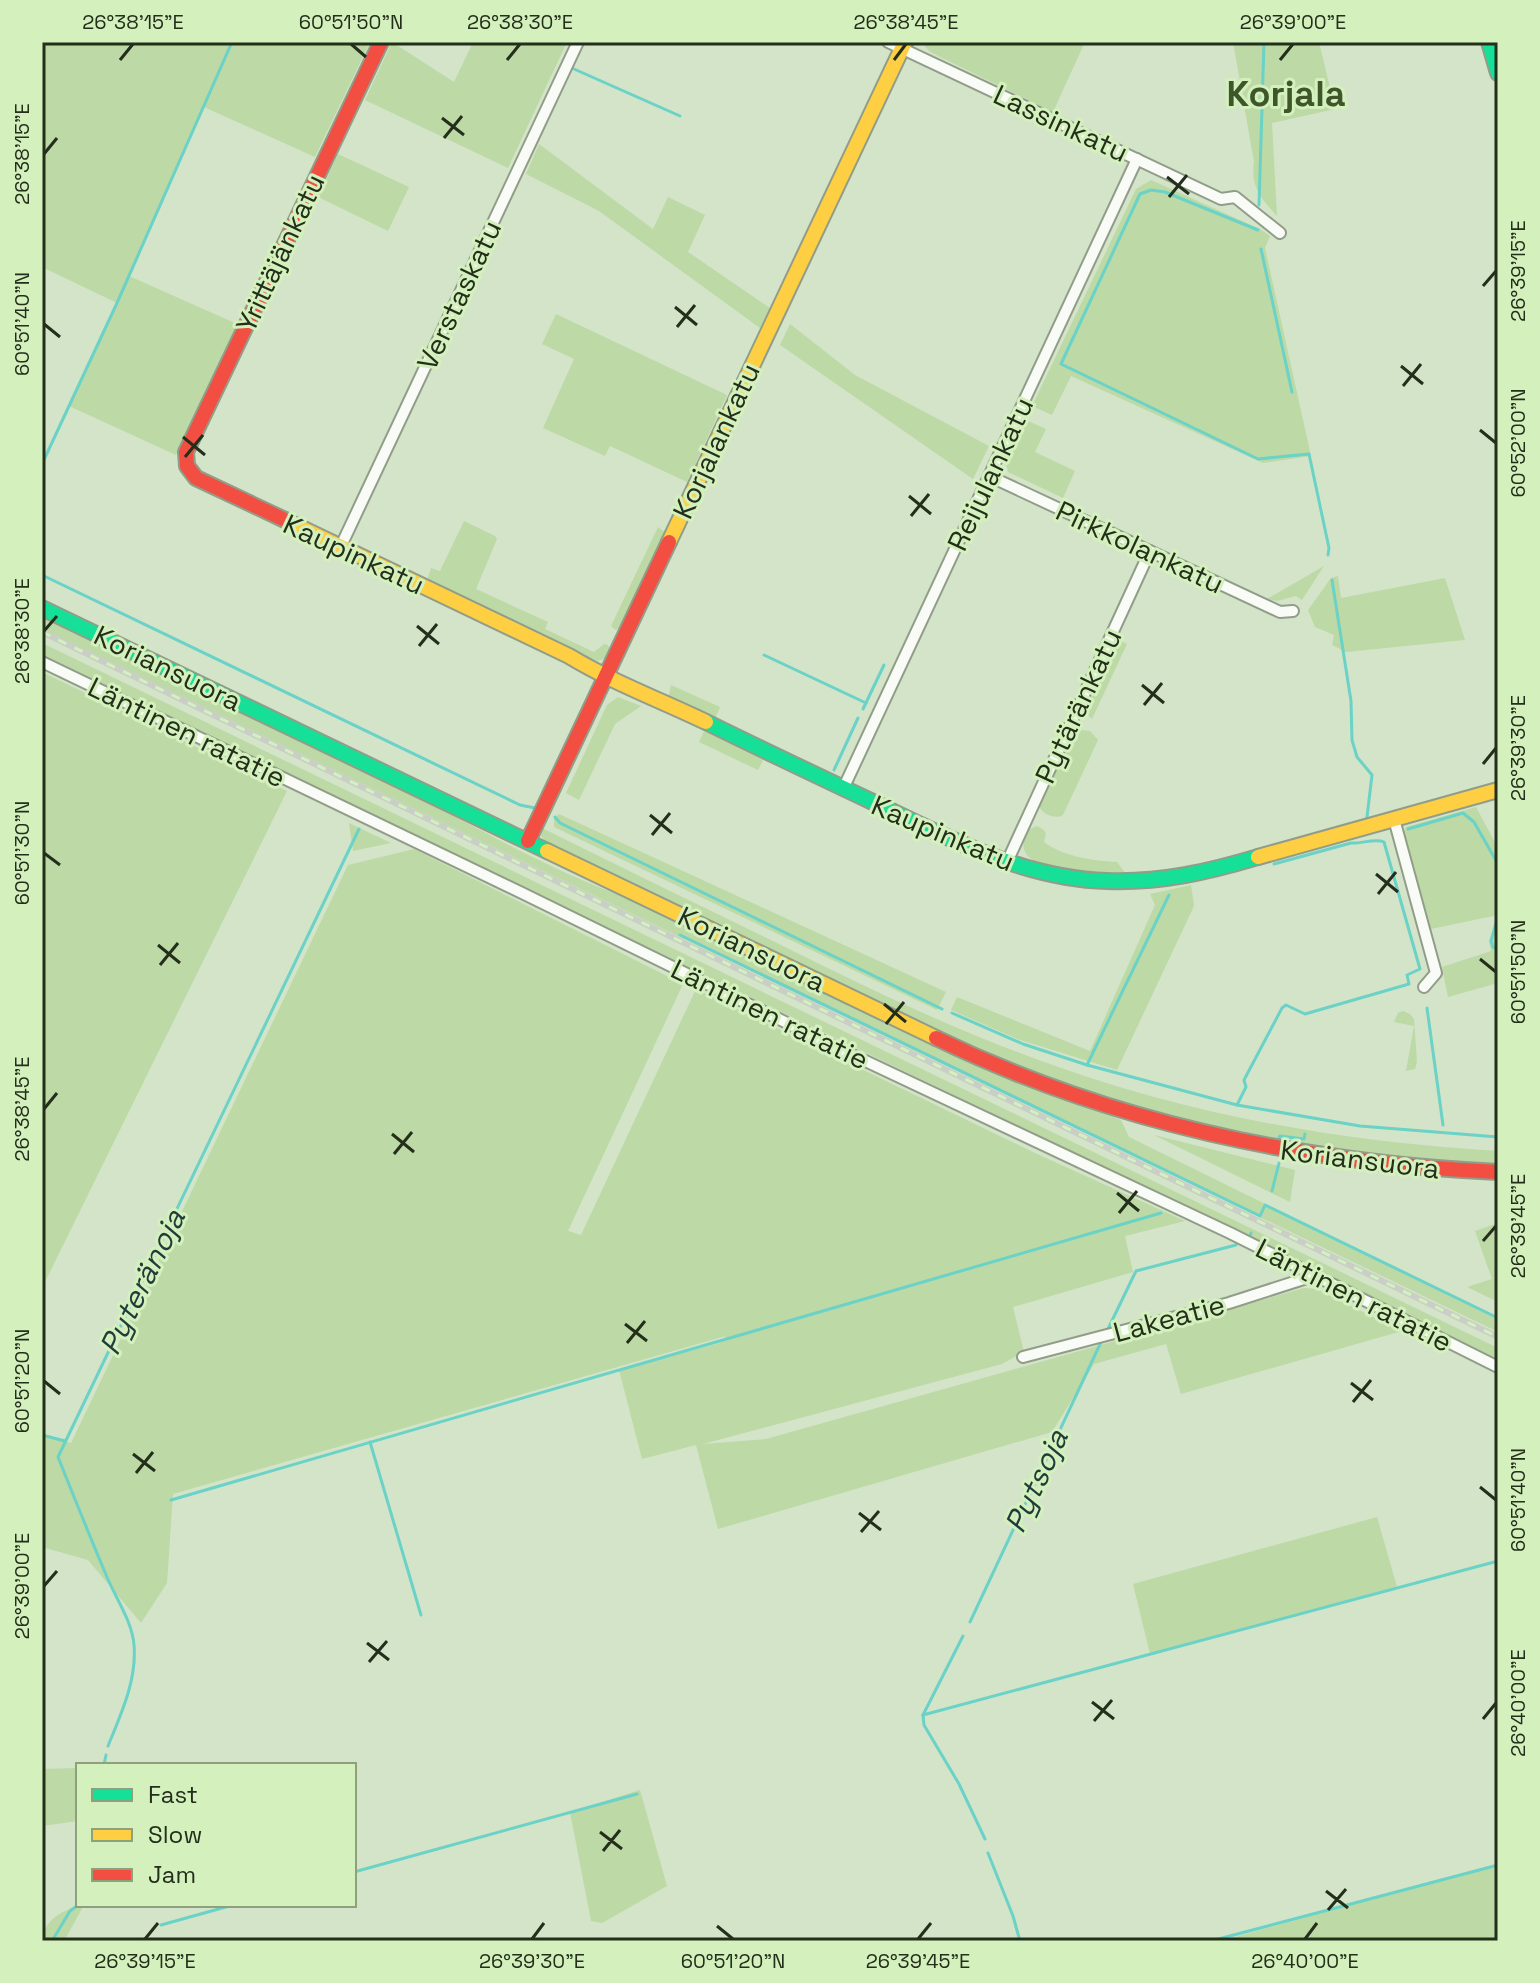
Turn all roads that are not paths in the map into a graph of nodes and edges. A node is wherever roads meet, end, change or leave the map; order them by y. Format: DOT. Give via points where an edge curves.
graph roads {
  1 [pos="381,42"];
  2 [pos="578,42"];
  3 [pos="1489,42"];
  4 [pos="899,44"];
  5 [pos="1498,73"];
  6 [pos="1137,159"];
  7 [pos="1280,233"];
  8 [pos="187,466"];
  9 [pos="989,476"];
  10 [pos="340,548"];
  11 [pos="1150,551"];
  12 [pos="42,608"];
  13 [pos="1293,611"];
  14 [pos="42,662"];
  15 [pos="606,674"];
  16 [pos="843,789"];
  17 [pos="1498,790"];
  18 [pos="1394,819"];
  19 [pos="528,841"];
  20 [pos="1007,862"];
  21 [pos="1424,987"];
  22 [pos="1498,1172"];
  23 [pos="1313,1276"];
  24 [pos="1023,1357"];
  25 [pos="1498,1367"];
  1 -- 8 [label="street, Yrittäjänkatu" via="186,452"];
  2 -- 10 [label="street, Verstaskatu"];
  3 -- 5 [label="street"];
  4 -- 6 [label="street, Lassinkatu"];
  4 -- 15 [label="street, Korjalankatu"];
  6 -- 7 [label="street, Lassinkatu" via="1221,199 1235,197"];
  6 -- 9 [label="street, Reijulankatu"];
  8 -- 10 [label="street, Kaupinkatu" via="196,478"];
  9 -- 11 [label="street, Pirkkolankatu"];
  9 -- 16 [label="street, Reijulankatu"];
  10 -- 15 [label="street, Kaupinkatu"];
  11 -- 13 [label="street, Pirkkolankatu" via="1280,612"];
  11 -- 20 [label="street, Pytäränkatu"];
  12 -- 19 [label="street, Koriansuora"];
  14 -- 23 [label="street, Läntinen ratatie"];
  15 -- 16 [label="street, Kaupinkatu"];
  15 -- 19 [label="street, Korjalankatu"];
  16 -- 20 [label="street, Kaupinkatu"];
  17 -- 18 [label="street, Kaupinkatu"];
  18 -- 20 [label="street, Kaupinkatu" via="1199,874 1148,881 1076,878"];
  18 -- 21 [label="street" via="1436,973"];
  19 -- 22 [label="street, Koriansuora" via="948,1044 1056,1089 1183,1127 1319,1157 1389,1167"];
  23 -- 24 [label="street, Lakeatie"];
  23 -- 25 [label="street, Läntinen ratatie"];
}
